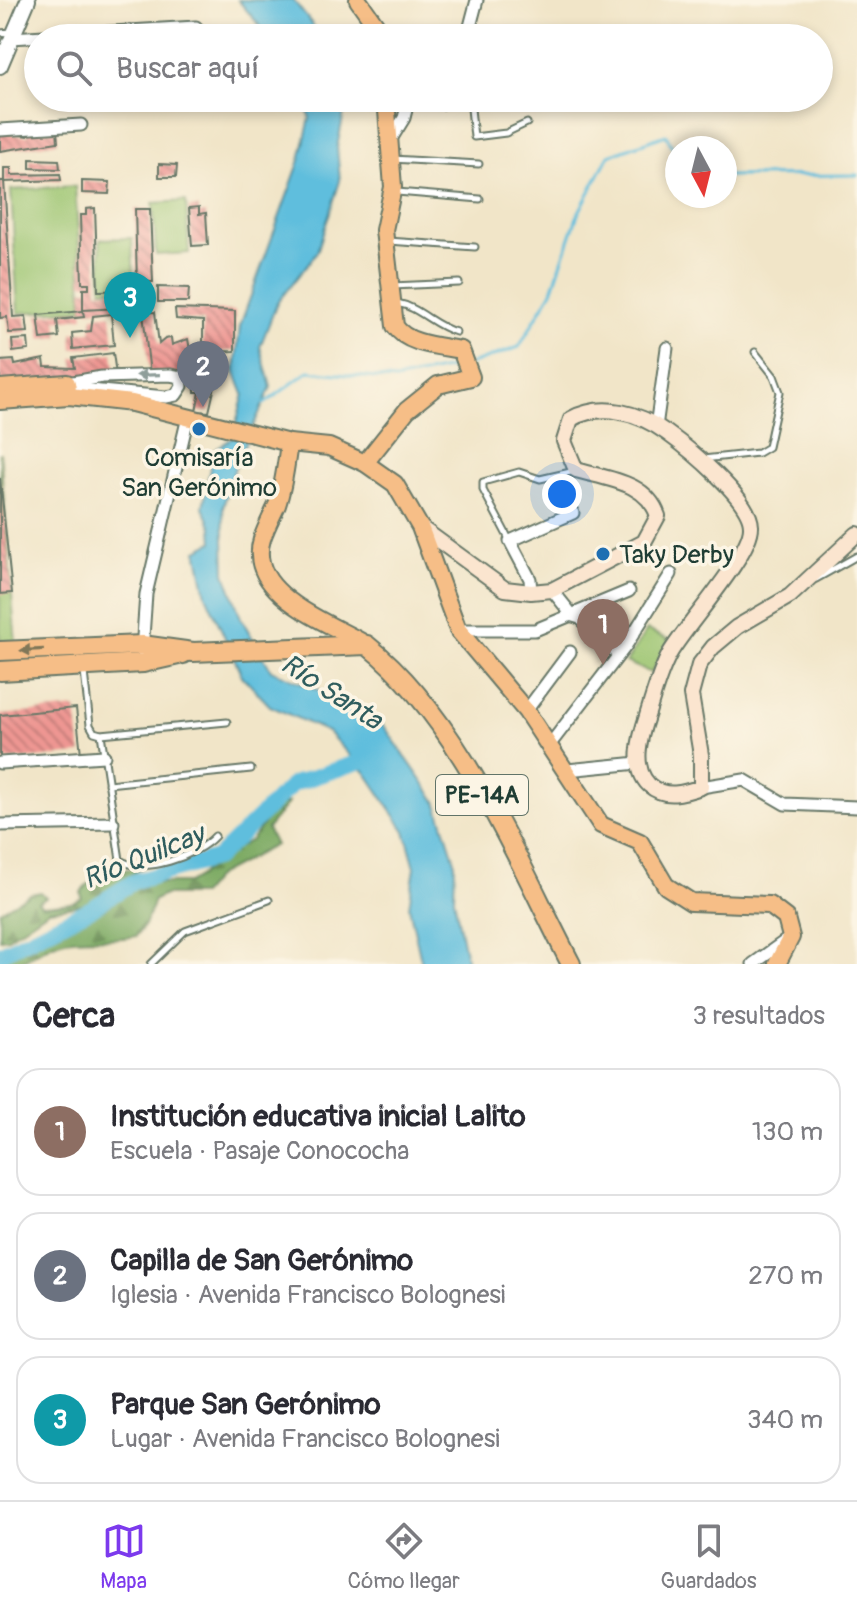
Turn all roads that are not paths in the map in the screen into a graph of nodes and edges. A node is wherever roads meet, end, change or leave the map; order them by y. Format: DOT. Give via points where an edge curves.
graph roads {
  1 [pos="28,0"];
  2 [pos="358,0"];
  3 [pos="478,0"];
  4 [pos="375,24"];
  5 [pos="471,24"];
  6 [pos="8,34"];
  7 [pos="0,63"];
  8 [pos="386,112"];
  9 [pos="403,112"];
  10 [pos="472,112"];
  11 [pos="527,123"];
  12 [pos="81,125"];
  13 [pos="0,130"];
  14 [pos="391,139"];
  15 [pos="392,159"];
  16 [pos="479,164"];
  17 [pos="392,192"];
  18 [pos="480,199"];
  19 [pos="385,241"];
  20 [pos="475,247"];
  21 [pos="459,283"];
  22 [pos="392,294"];
  23 [pos="456,332"];
  24 [pos="667,348"];
  25 [pos="755,352"];
  26 [pos="0,388"];
  27 [pos="68,389"];
  28 [pos="22,392"];
  29 [pos="0,401"];
  30 [pos="188,417"];
  31 [pos="656,427"];
  32 [pos="289,443"];
  33 [pos="701,460"];
  34 [pos="365,463"];
  35 [pos="576,470"];
  36 [pos="573,513"];
  37 [pos="420,527"];
  38 [pos="857,534"];
  39 [pos="510,541"];
  40 [pos="857,556"];
  41 [pos="671,574"];
  42 [pos="809,580"];
  43 [pos="552,590"];
  44 [pos="629,591"];
  45 [pos="531,592"];
  46 [pos="573,616"];
  47 [pos="458,630"];
  48 [pos="367,645"];
  49 [pos="81,647"];
  50 [pos="0,651"];
  51 [pos="570,652"];
  52 [pos="142,654"];
  53 [pos="618,655"];
  54 [pos="84,667"];
  55 [pos="0,671"];
  56 [pos="526,711"];
  57 [pos="227,722"];
  58 [pos="101,734"];
  59 [pos="548,747"];
  60 [pos="104,756"];
  61 [pos="0,763"];
  62 [pos="638,763"];
  63 [pos="251,769"];
  64 [pos="567,770"];
  65 [pos="108,784"];
  66 [pos="701,787"];
  67 [pos="857,807"];
  68 [pos="113,823"];
  69 [pos="0,825"];
  70 [pos="215,836"];
  71 [pos="269,900"];
  72 [pos="791,937"];
  73 [pos="151,964"];
  74 [pos="571,964"];
  75 [pos="753,964"];
  76 [pos="777,964"];
  1 -- 6 [label="street"];
  2 -- 4 [label="main road"];
  3 -- 5 [label="street"];
  6 -- 7 [label="street"];
  8 -- 14 [label="main road"];
  9 -- 14 [label="street"];
  10 -- 11 [label="lane" via="474,137 506,133"];
  12 -- 13 [label="street"];
  14 -- 15 [label="main road"];
  15 -- 16 [label="lane"];
  15 -- 17 [label="main road"];
  17 -- 18 [label="lane"];
  17 -- 19 [label="main road"];
  19 -- 20 [label="lane"];
  19 -- 22 [label="main road"];
  21 -- 22 [label="lane"];
  22 -- 23 [label="lane" via="440,328"];
  22 -- 34 [label="main road" via="399,332 461,350 471,377 444,382 407,410"];
  24 -- 31 [label="street"];
  25 -- 33 [label="lane" via="780,392 768,447"];
  26 -- 28 [label="main road"];
  27 -- 27 [label="street, one-way" via="166,397 176,395 182,386 181,377 170,375 102,377"];
  27 -- 28 [label="main road"];
  27 -- 30 [label="main road"];
  28 -- 29 [label="main road"];
  30 -- 32 [label="main road"];
  30 -- 52 [label="street" via="146,594"];
  31 -- 33 [label="main road"];
  31 -- 35 [label="main road" via="612,409 590,409 571,419 564,441"];
  32 -- 34 [label="main road" via="329,447"];
  32 -- 48 [label="main road" via="278,502 262,539 261,570 269,584 295,603"];
  33 -- 62 [label="main road" via="745,507 752,525 747,547 670,653 642,731"];
  34 -- 37 [label="main road" via="395,484"];
  35 -- 39 [label="lane" via="540,479 519,472 483,482"];
  35 -- 43 [label="main road" via="636,487 653,501 658,516 644,542"];
  36 -- 39 [label="street"];
  37 -- 45 [label="main road" via="505,589"];
  37 -- 47 [label="main road"];
  38 -- 42 [label="main road"];
  39 -- 45 [label="street" via="530,579"];
  40 -- 42 [label="lane"];
  41 -- 53 [label="street"];
  42 -- 66 [label="main road" via="737,627 699,665 691,695"];
  43 -- 45 [label="main road"];
  43 -- 46 [label="street"];
  44 -- 46 [label="street"];
  46 -- 47 [label="street" via="526,631"];
  46 -- 53 [label="street"];
  47 -- 56 [label="main road"];
  48 -- 52 [label="highway"];
  48 -- 74 [label="highway, PE-14A" via="432,710"];
  49 -- 50 [label="highway, one-way"];
  49 -- 52 [label="highway"];
  49 -- 54 [label="lane"];
  51 -- 56 [label="street"];
  52 -- 54 [label="highway"];
  53 -- 59 [label="street"];
  54 -- 55 [label="highway"];
  54 -- 58 [label="lane" via="90,725"];
  56 -- 59 [label="main road"];
  57 -- 58 [label="lane"];
  58 -- 60 [label="lane"];
  59 -- 64 [label="main road"];
  60 -- 61 [label="street"];
  60 -- 65 [label="lane"];
  62 -- 64 [label="street"];
  62 -- 66 [label="main road" via="648,784 664,794"];
  63 -- 65 [label="lane"];
  64 -- 72 [label="main road" via="601,825 643,845 666,886 701,905 769,905 786,918"];
  65 -- 68 [label="lane"];
  66 -- 67 [label="street" via="744,780 785,804"];
  68 -- 69 [label="street"];
  68 -- 70 [label="lane" via="118,856 127,864 185,858"];
  71 -- 73 [label="lane" via="185,931"];
  72 -- 75 [label="street"];
  72 -- 76 [label="main road"];
}
